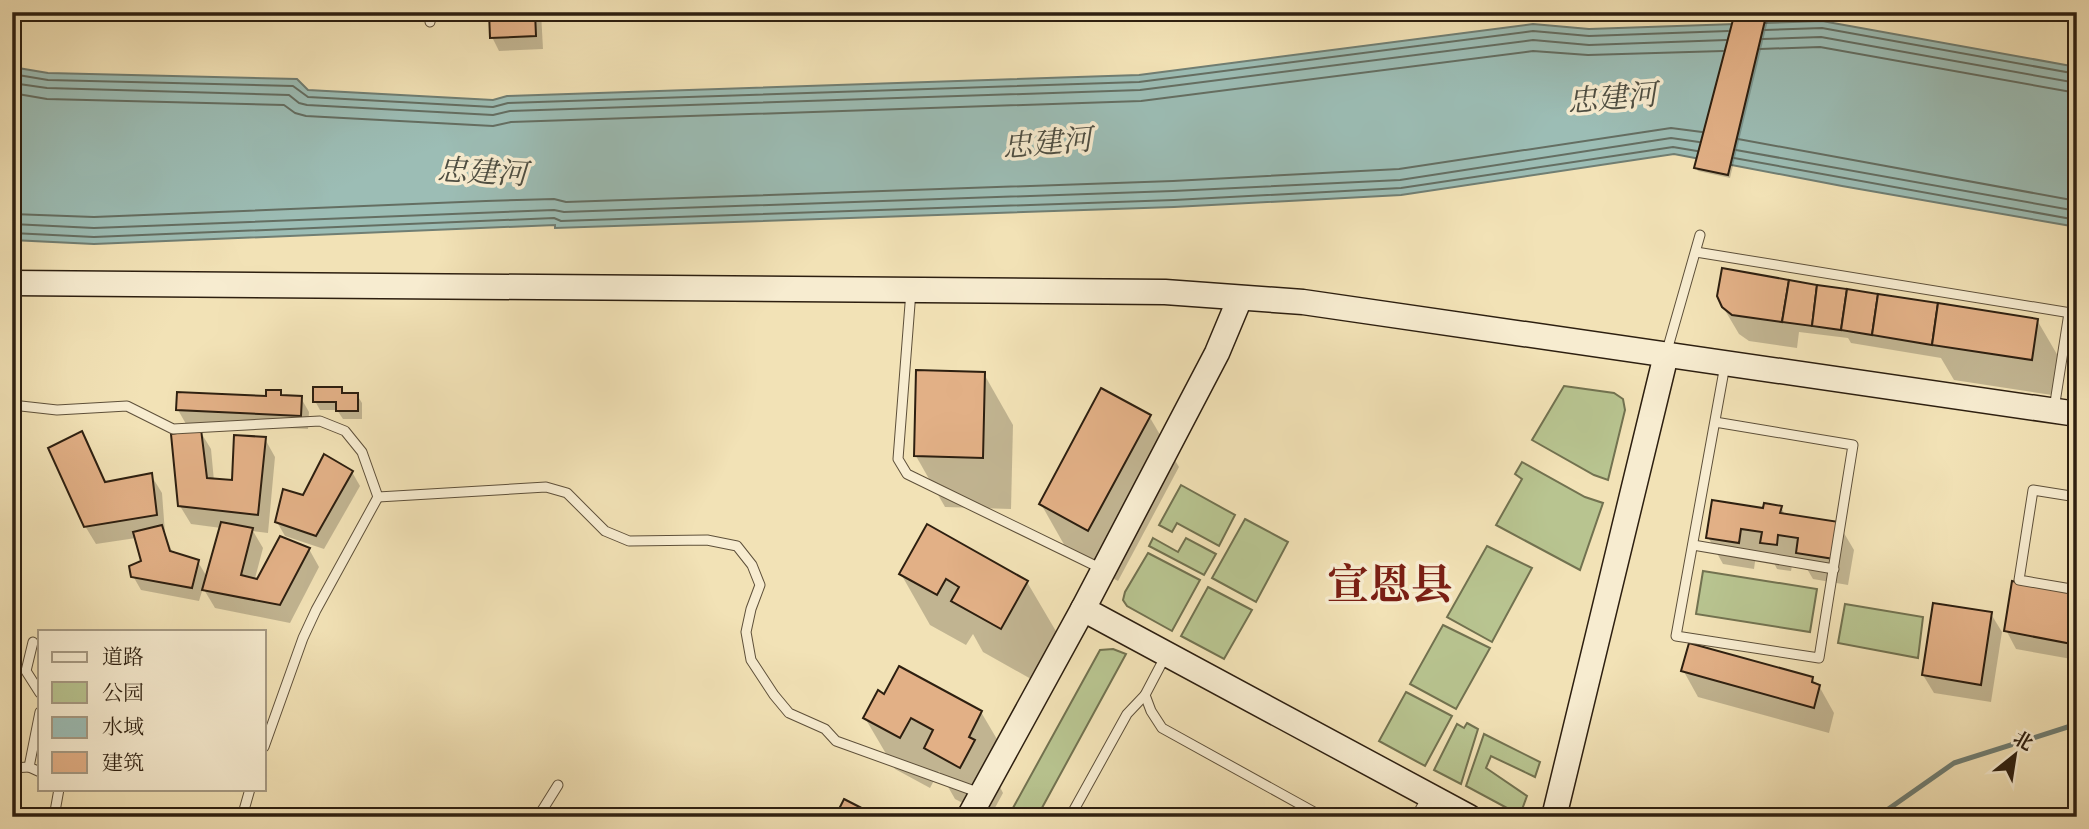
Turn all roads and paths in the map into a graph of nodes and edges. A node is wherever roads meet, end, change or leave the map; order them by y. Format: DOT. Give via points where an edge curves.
graph roads {
  1 [pos="1700,236"];
  2 [pos="1696,252"];
  3 [pos="12,283"];
  4 [pos="911,290"];
  5 [pos="1240,298"];
  6 [pos="2073,314"];
  7 [pos="1666,355"];
  8 [pos="1725,363"];
  9 [pos="12,405"];
  10 [pos="2065,413"];
  11 [pos="1715,422"];
  12 [pos="2077,458"];
  13 [pos="2074,496"];
  14 [pos="379,497"];
  15 [pos="1693,545"];
  16 [pos="1834,569"];
  17 [pos="1103,570"];
  18 [pos="2077,590"];
  19 [pos="1083,609"];
  20 [pos="33,642"];
  21 [pos="1167,654"];
  22 [pos="38,690"];
  23 [pos="1145,695"];
  24 [pos="38,722"];
  25 [pos="266,741"];
  26 [pos="29,767"];
  27 [pos="12,768"];
  28 [pos="38,771"];
  29 [pos="558,785"];
  30 [pos="59,790"];
  31 [pos="250,790"];
  32 [pos="981,794"];
  33 [pos="1429,795"];
  34 [pos="54,817"];
  35 [pos="242,817"];
  36 [pos="538,817"];
  37 [pos="969,817"];
  38 [pos="1070,817"];
  39 [pos="1323,817"];
  40 [pos="1416,817"];
  41 [pos="1469,817"];
  42 [pos="1554,817"];
  1 -- 2 [label="lane"];
  2 -- 6 [label="lane"];
  2 -- 7 [label="lane"];
  3 -- 4 [label="main road"];
  4 -- 5 [label="main road" via="1165,292"];
  4 -- 17 [label="lane" via="898,459 907,474"];
  5 -- 7 [label="main road" via="1303,302"];
  5 -- 17 [label="main road" via="1217,353"];
  6 -- 10 [label="lane"];
  7 -- 8 [label="main road"];
  7 -- 42 [label="main road"];
  8 -- 10 [label="main road"];
  8 -- 11 [label="lane"];
  9 -- 14 [label="lane" via="57,410 127,406 173,429 320,421 345,431 362,452"];
  11 -- 15 [label="lane"];
  11 -- 16 [label="lane" via="1853,445"];
  12 -- 13 [label="lane"];
  13 -- 18 [label="lane" via="2033,490 2019,580"];
  14 -- 25 [label="lane" via="311,620"];
  14 -- 32 [label="lane" via="547,486 567,493 605,531 629,541 707,540 737,546 760,585 746,632 751,660 789,713 825,729 836,741"];
  15 -- 16 [label="lane"];
  15 -- 16 [label="lane" via="1676,636 1819,658"];
  17 -- 19 [label="main road"];
  19 -- 21 [label="main road"];
  19 -- 32 [label="main road"];
  20 -- 22 [label="lane" via="26,671"];
  21 -- 23 [label="lane"];
  21 -- 33 [label="main road"];
  23 -- 38 [label="lane" via="1127,714"];
  23 -- 39 [label="lane" via="1162,728"];
  24 -- 26 [label="lane"];
  26 -- 27 [label="lane"];
  26 -- 28 [label="lane"];
  29 -- 36 [label="lane"];
  30 -- 34 [label="lane"];
  31 -- 35 [label="lane"];
  32 -- 37 [label="main road"];
  33 -- 40 [label="lane"];
  33 -- 41 [label="main road"];
}
